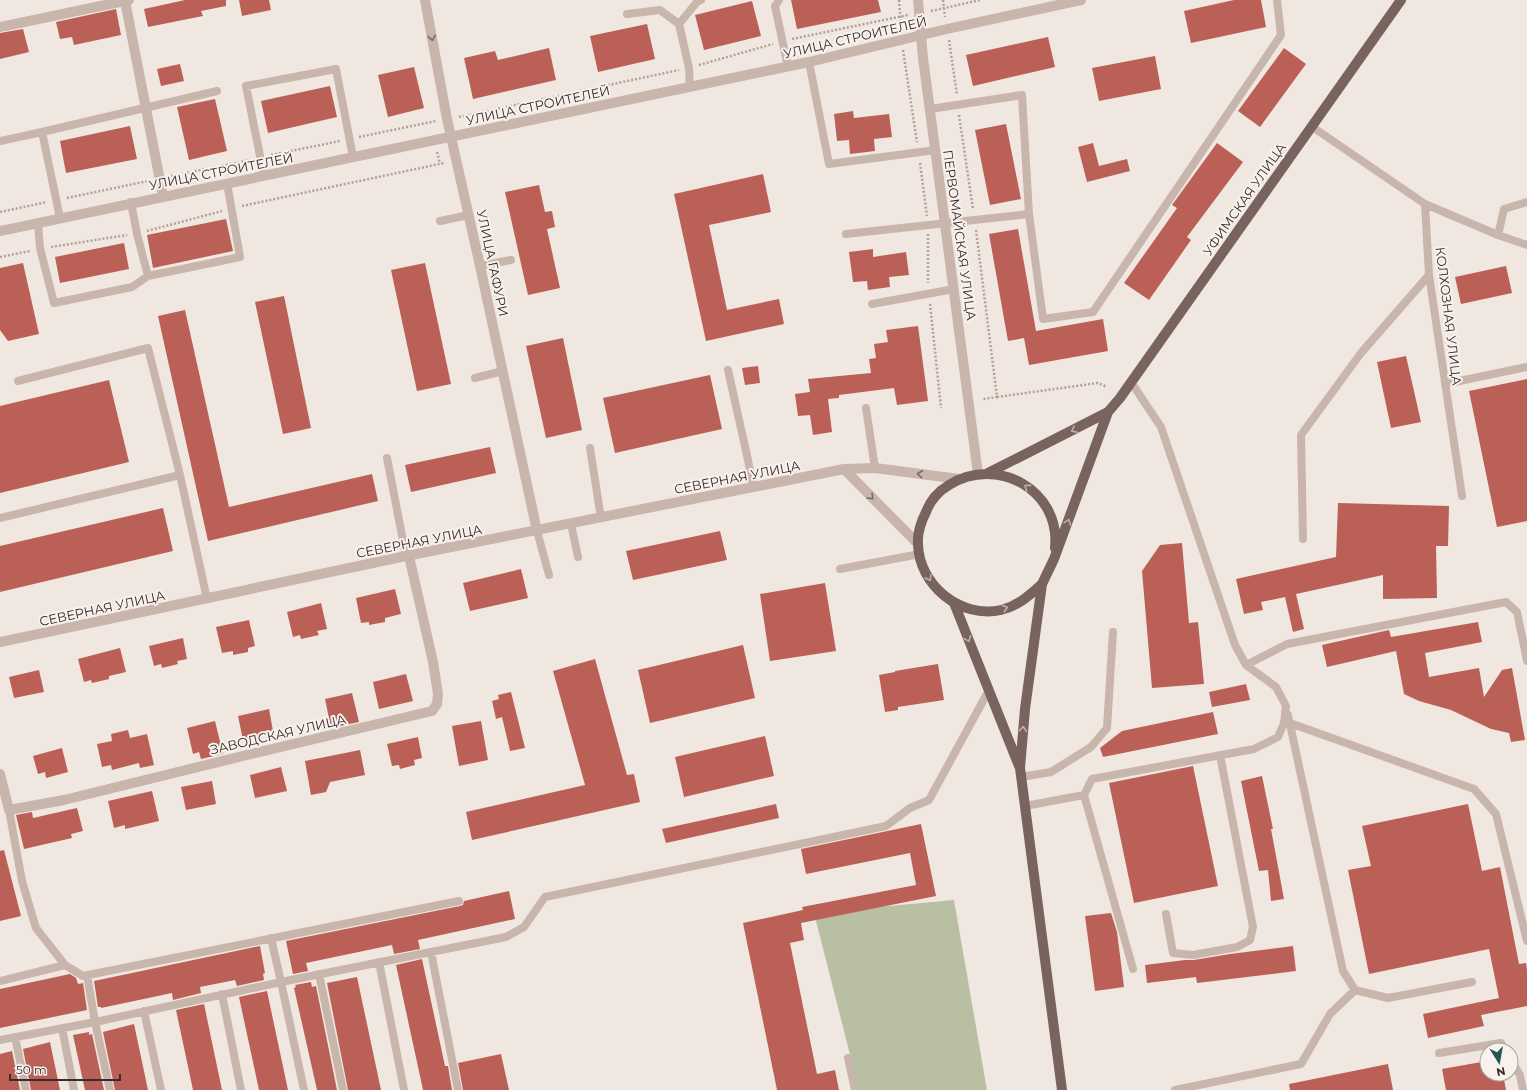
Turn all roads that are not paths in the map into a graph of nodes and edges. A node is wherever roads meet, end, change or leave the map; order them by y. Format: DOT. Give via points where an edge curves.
graph roads {
  1 [pos="127,0"];
  2 [pos="425,0"];
  3 [pos="701,0"];
  4 [pos="779,0"];
  5 [pos="918,0"];
  6 [pos="1081,0"];
  7 [pos="1277,0"];
  8 [pos="1401,0"];
  9 [pos="1061,2"];
  10 [pos="627,14"];
  11 [pos="679,24"];
  12 [pos="0,27"];
  13 [pos="921,35"];
  14 [pos="809,62"];
  15 [pos="788,67"];
  16 [pos="690,87"];
  17 [pos="217,91"];
  18 [pos="146,108"];
  19 [pos="930,110"];
  20 [pos="1311,126"];
  21 [pos="42,132"];
  22 [pos="451,136"];
  23 [pos="0,141"];
  24 [pos="936,150"];
  25 [pos="353,157"];
  26 [pos="264,176"];
  27 [pos="226,183"];
  28 [pos="163,196"];
  29 [pos="131,202"];
  30 [pos="1527,202"];
  31 [pos="1425,204"];
  32 [pos="1029,214"];
  33 [pos="469,215"];
  34 [pos="60,218"];
  35 [pos="440,221"];
  36 [pos="38,222"];
  37 [pos="945,222"];
  38 [pos="0,231"];
  39 [pos="846,234"];
  40 [pos="1498,234"];
  41 [pos="1527,245"];
  42 [pos="512,260"];
  43 [pos="480,266"];
  44 [pos="1429,275"];
  45 [pos="148,276"];
  46 [pos="954,289"];
  47 [pos="872,304"];
  48 [pos="1527,367"];
  49 [pos="728,370"];
  50 [pos="503,371"];
  51 [pos="475,378"];
  52 [pos="18,380"];
  53 [pos="1131,382"];
  54 [pos="1446,384"];
  55 [pos="866,408"];
  56 [pos="1108,412"];
  57 [pos="590,448"];
  58 [pos="387,458"];
  59 [pos="875,468"];
  60 [pos="844,469"];
  61 [pos="988,473"];
  62 [pos="978,474"];
  63 [pos="180,475"];
  64 [pos="959,479"];
  65 [pos="753,487"];
  66 [pos="1462,496"];
  67 [pos="0,518"];
  68 [pos="601,518"];
  69 [pos="571,524"];
  70 [pos="537,531"];
  71 [pos="1303,539"];
  72 [pos="918,544"];
  73 [pos="920,554"];
  74 [pos="408,556"];
  75 [pos="578,556"];
  76 [pos="1054,558"];
  77 [pos="840,568"];
  78 [pos="549,575"];
  79 [pos="1042,584"];
  80 [pos="207,599"];
  81 [pos="954,603"];
  82 [pos="1113,632"];
  83 [pos="0,642"];
  84 [pos="1527,661"];
  85 [pos="1246,665"];
  86 [pos="989,690"];
  87 [pos="1286,706"];
  88 [pos="1290,723"];
  89 [pos="1220,755"];
  90 [pos="1020,772"];
  91 [pos="0,774"];
  92 [pos="1084,795"];
  93 [pos="1025,806"];
  94 [pos="9,810"];
  95 [pos="459,901"];
  96 [pos="1166,914"];
  97 [pos="271,938"];
  98 [pos="1527,941"];
  99 [pos="431,952"];
  100 [pos="379,962"];
  101 [pos="65,965"];
  102 [pos="1133,968"];
  103 [pos="319,974"];
  104 [pos="87,975"];
  105 [pos="0,981"];
  106 [pos="281,982"];
  107 [pos="1472,982"];
  108 [pos="1355,990"];
  109 [pos="222,994"];
  110 [pos="144,1011"];
  111 [pos="95,1022"];
  112 [pos="62,1028"];
  113 [pos="15,1037"];
  114 [pos="0,1040"];
  115 [pos="1479,1047"];
  116 [pos="1439,1053"];
  117 [pos="848,1058"];
  118 [pos="1519,1073"];
  119 [pos="26,1090"];
  120 [pos="74,1090"];
  121 [pos="110,1090"];
  122 [pos="161,1090"];
  123 [pos="241,1090"];
  124 [pos="304,1090"];
  125 [pos="343,1090"];
  126 [pos="404,1090"];
  127 [pos="458,1090"];
  128 [pos="855,1090"];
  129 [pos="1062,1090"];
  130 [pos="1175,1090"];
  131 [pos="1523,1090"];
  1 -- 12 [label="street"];
  1 -- 18 [label="street"];
  2 -- 22 [label="street, УЛИЦА ГАФУРИ, one-way"];
  3 -- 11 [label="lane"];
  4 -- 15 [label="lane" via="775,6"];
  5 -- 13 [label="street, ПЕРВОМАЙСКАЯ УЛИЦА"];
  6 -- 9 [label="street, УЛИЦА СТРОИТЕЛЕЙ"];
  7 -- 32 [label="lane" via="1281,35 1093,312 1043,319"];
  8 -- 20 [label="main road, УФИМСКАЯ УЛИЦА"];
  9 -- 13 [label="street, УЛИЦА СТРОИТЕЛЕЙ"];
  10 -- 11 [label="lane" via="660,10"];
  11 -- 16 [label="lane" via="689,68"];
  13 -- 14 [label="street, УЛИЦА СТРОИТЕЛЕЙ"];
  13 -- 19 [label="street, ПЕРВОМАЙСКАЯ УЛИЦА"];
  14 -- 15 [label="street, УЛИЦА СТРОИТЕЛЕЙ"];
  14 -- 24 [label="lane" via="829,164"];
  15 -- 16 [label="street, УЛИЦА СТРОИТЕЛЕЙ"];
  16 -- 22 [label="street, УЛИЦА СТРОИТЕЛЕЙ"];
  17 -- 18 [label="lane"];
  18 -- 21 [label="lane"];
  18 -- 28 [label="street"];
  19 -- 24 [label="street, ПЕРВОМАЙСКАЯ УЛИЦА"];
  19 -- 32 [label="lane" via="1022,95"];
  20 -- 31 [label="lane"];
  20 -- 53 [label="main road, УФИМСКАЯ УЛИЦА"];
  21 -- 23 [label="lane"];
  21 -- 34 [label="lane"];
  22 -- 25 [label="street, УЛИЦА СТРОИТЕЛЕЙ"];
  22 -- 33 [label="street, УЛИЦА ГАФУРИ"];
  24 -- 37 [label="street, ПЕРВОМАЙСКАЯ УЛИЦА"];
  25 -- 26 [label="street, УЛИЦА СТРОИТЕЛЕЙ"];
  25 -- 26 [label="lane" via="336,69 246,86"];
  26 -- 27 [label="street, УЛИЦА СТРОИТЕЛЕЙ"];
  27 -- 28 [label="street, УЛИЦА СТРОИТЕЛЕЙ"];
  27 -- 45 [label="lane" via="240,257"];
  28 -- 29 [label="street, УЛИЦА СТРОИТЕЛЕЙ"];
  29 -- 34 [label="street, УЛИЦА СТРОИТЕЛЕЙ"];
  29 -- 45 [label="lane"];
  30 -- 40 [label="lane" via="1504,209"];
  31 -- 40 [label="lane"];
  31 -- 44 [label="lane, КОЛХОЗНАЯ УЛИЦА"];
  32 -- 37 [label="lane"];
  33 -- 35 [label="lane"];
  33 -- 43 [label="street, УЛИЦА ГАФУРИ"];
  34 -- 36 [label="street, УЛИЦА СТРОИТЕЛЕЙ"];
  36 -- 38 [label="street, УЛИЦА СТРОИТЕЛЕЙ"];
  36 -- 45 [label="lane" via="40,248 54,303 132,287"];
  37 -- 39 [label="lane"];
  37 -- 46 [label="street, ПЕРВОМАЙСКАЯ УЛИЦА"];
  40 -- 41 [label="lane"];
  42 -- 43 [label="lane"];
  43 -- 50 [label="street, УЛИЦА ГАФУРИ"];
  44 -- 54 [label="lane, КОЛХОЗНАЯ УЛИЦА"];
  44 -- 71 [label="lane" via="1361,353 1301,435"];
  46 -- 47 [label="lane"];
  46 -- 62 [label="street, ПЕРВОМАЙСКАЯ УЛИЦА"];
  48 -- 54 [label="lane"];
  49 -- 65 [label="lane"];
  50 -- 51 [label="lane"];
  50 -- 70 [label="street, УЛИЦА ГАФУРИ"];
  52 -- 63 [label="lane" via="148,348"];
  53 -- 56 [label="main road, УФИМСКАЯ УЛИЦА"];
  53 -- 85 [label="lane" via="1161,427 1235,645"];
  54 -- 66 [label="lane, КОЛХОЗНАЯ УЛИЦА"];
  55 -- 59 [label="lane"];
  56 -- 61 [label="main road, one-way"];
  76 -- 56 [label="main road, one-way"];
  57 -- 68 [label="lane"];
  58 -- 74 [label="lane"];
  59 -- 60 [label="street, СЕВЕРНАЯ УЛИЦА"];
  64 -- 59 [label="street, СЕВЕРНАЯ УЛИЦА, one-way"];
  60 -- 65 [label="street, СЕВЕРНАЯ УЛИЦА"];
  60 -- 72 [label="street, one-way"];
  61 -- 62 [label="main road"];
  76 -- 61 [label="main road, one-way" via="1056,538 1052,518 1042,500 1027,486 1009,476"];
  62 -- 64 [label="main road"];
  63 -- 67 [label="lane"];
  63 -- 80 [label="lane"];
  64 -- 72 [label="main road" via="942,490 928,505 920,524"];
  65 -- 68 [label="street, СЕВЕРНАЯ УЛИЦА"];
  68 -- 69 [label="street, СЕВЕРНАЯ УЛИЦА"];
  69 -- 70 [label="street, СЕВЕРНАЯ УЛИЦА"];
  69 -- 75 [label="lane"];
  70 -- 74 [label="street, СЕВЕРНАЯ УЛИЦА"];
  70 -- 78 [label="lane"];
  72 -- 73 [label="main road"];
  73 -- 77 [label="lane"];
  73 -- 81 [label="main road, one-way" via="922,567 935,588"];
  74 -- 80 [label="street, СЕВЕРНАЯ УЛИЦА"];
  74 -- 94 [label="street, ЗАВОДСКАЯ УЛИЦА" via="434,662 438,694 437,704 432,711 64,800"];
  76 -- 79 [label="main road"];
  81 -- 79 [label="main road, one-way" via="977,611 1001,610 1024,601"];
  90 -- 79 [label="main road, one-way" via="1025,709"];
  80 -- 83 [label="street, СЕВЕРНАЯ УЛИЦА"];
  81 -- 86 [label="main road, one-way"];
  82 -- 90 [label="lane" via="1107,728 1091,747 1051,772"];
  84 -- 85 [label="lane" via="1517,612 1506,602 1287,644"];
  85 -- 87 [label="lane" via="1276,687"];
  86 -- 90 [label="main road"];
  86 -- 99 [label="lane" via="929,800 910,808 886,826 545,897 524,927 506,937"];
  87 -- 88 [label="lane"];
  87 -- 89 [label="lane" via="1284,723 1278,737 1254,749"];
  88 -- 98 [label="lane" via="1474,789 1496,814"];
  88 -- 108 [label="lane" via="1344,971"];
  89 -- 92 [label="lane" via="1092,779"];
  89 -- 96 [label="lane" via="1253,928 1250,940 1237,947 1193,955 1173,953"];
  90 -- 93 [label="main road"];
  91 -- 94 [label="street"];
  92 -- 93 [label="lane"];
  92 -- 102 [label="lane"];
  93 -- 129 [label="main road"];
  94 -- 101 [label="lane" via="22,881 36,928"];
  95 -- 97 [label="lane"];
  97 -- 104 [label="lane"];
  97 -- 106 [label="lane"];
  99 -- 100 [label="lane"];
  99 -- 127 [label="lane"];
  100 -- 103 [label="lane"];
  100 -- 126 [label="lane"];
  101 -- 104 [label="lane" via="83,976"];
  101 -- 105 [label="lane"];
  103 -- 106 [label="lane"];
  103 -- 125 [label="lane"];
  104 -- 111 [label="lane"];
  106 -- 109 [label="lane"];
  106 -- 124 [label="lane"];
  107 -- 108 [label="lane" via="1388,998"];
  108 -- 130 [label="lane" via="1330,1014 1301,1064"];
  109 -- 110 [label="lane"];
  109 -- 123 [label="lane"];
  110 -- 111 [label="lane"];
  110 -- 122 [label="lane"];
  111 -- 112 [label="lane"];
  111 -- 121 [label="lane"];
  112 -- 113 [label="lane"];
  112 -- 120 [label="lane"];
  113 -- 114 [label="lane"];
  113 -- 119 [label="lane"];
  115 -- 116 [label="lane"];
  117 -- 128 [label="lane"];
  118 -- 131 [label="lane"];
}
